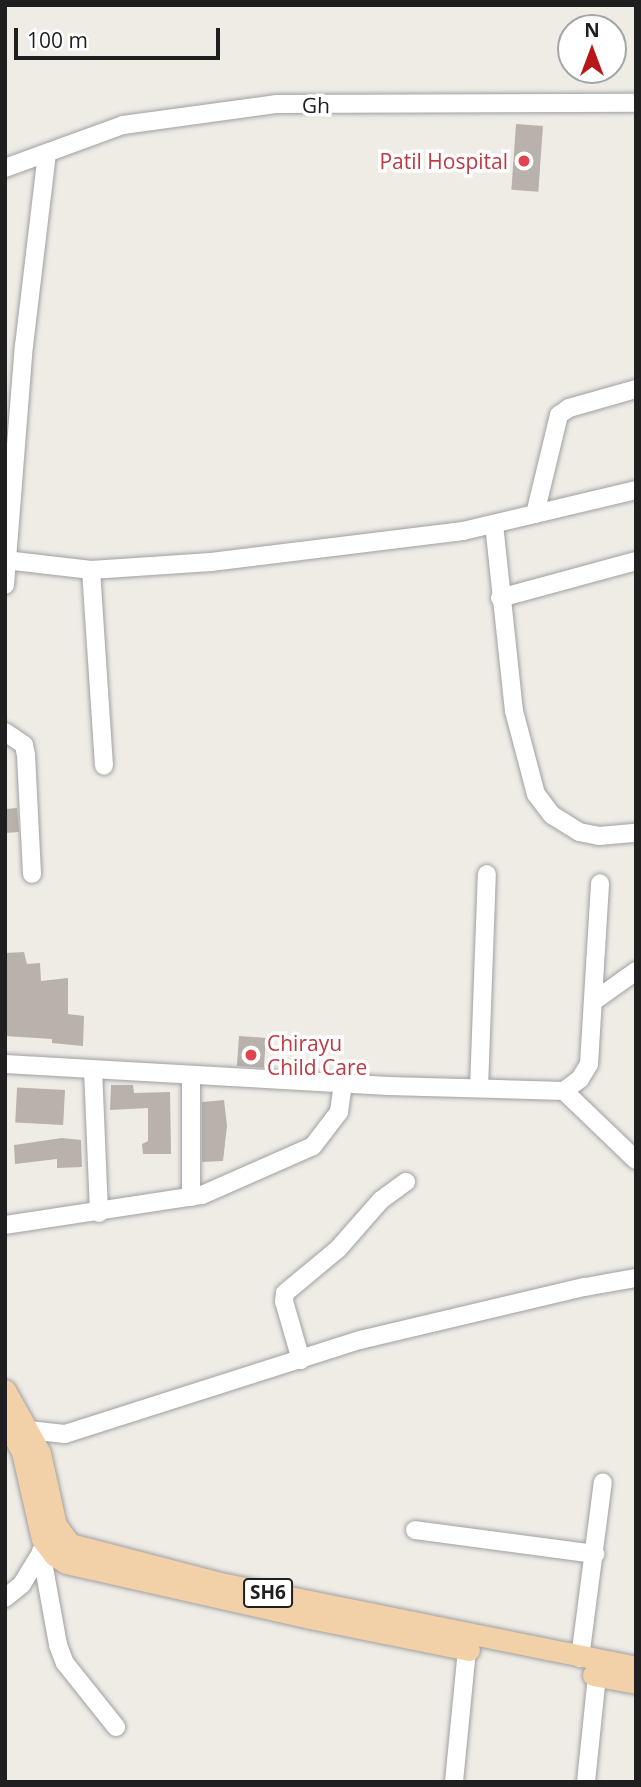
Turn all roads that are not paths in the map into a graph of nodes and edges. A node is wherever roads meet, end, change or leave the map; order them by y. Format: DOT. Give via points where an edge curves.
graph roads {
  1 [pos="636,103"];
  2 [pos="47,153"];
  3 [pos="5,168"];
  4 [pos="636,389"];
  5 [pos="636,490"];
  6 [pos="536,514"];
  7 [pos="494,524"];
  8 [pos="6,560"];
  9 [pos="636,561"];
  10 [pos="91,570"];
  11 [pos="5,585"];
  12 [pos="500,598"];
  13 [pos="5,719"];
  14 [pos="5,731"];
  15 [pos="104,766"];
  16 [pos="636,833"];
  17 [pos="32,874"];
  18 [pos="487,874"];
  19 [pos="600,883"];
  20 [pos="636,971"];
  21 [pos="594,1001"];
  22 [pos="5,1064"];
  23 [pos="93,1069"];
  24 [pos="191,1075"];
  25 [pos="343,1084"];
  26 [pos="479,1088"];
  27 [pos="564,1091"];
  28 [pos="636,1160"];
  29 [pos="406,1182"];
  30 [pos="191,1197"];
  31 [pos="99,1213"];
  32 [pos="5,1225"];
  33 [pos="636,1278"];
  34 [pos="301,1360"];
  35 [pos="5,1390"];
  36 [pos="6,1424"];
  37 [pos="29,1432"];
  38 [pos="603,1482"];
  39 [pos="415,1530"];
  40 [pos="44,1548"];
  41 [pos="595,1554"];
  42 [pos="122,1568"];
  43 [pos="5,1598"];
  44 [pos="467,1649"];
  45 [pos="580,1658"];
  46 [pos="636,1667"];
  47 [pos="597,1675"];
  48 [pos="636,1683"];
  49 [pos="116,1727"];
  50 [pos="454,1782"];
  51 [pos="586,1782"];
  1 -- 2 [label="street, Gh" via="276,104 123,125"];
  2 -- 3 [label="street, Gh"];
  2 -- 8 [label="street" via="24,346"];
  4 -- 6 [label="street" via="559,415"];
  5 -- 6 [label="street"];
  6 -- 7 [label="street"];
  7 -- 10 [label="street" via="211,562"];
  7 -- 12 [label="street"];
  8 -- 10 [label="street"];
  8 -- 11 [label="street"];
  9 -- 12 [label="street"];
  10 -- 15 [label="street"];
  12 -- 16 [label="street" via="514,711 536,794 552,814 579,832 599,836"];
  13 -- 14 [label="street"];
  14 -- 17 [label="street" via="24,745 26,755"];
  18 -- 26 [label="street"];
  19 -- 21 [label="street"];
  20 -- 21 [label="street"];
  21 -- 27 [label="street" via="589,1064 580,1079"];
  22 -- 23 [label="street"];
  23 -- 24 [label="street"];
  23 -- 31 [label="street"];
  24 -- 25 [label="street"];
  24 -- 30 [label="street"];
  25 -- 26 [label="street"];
  25 -- 30 [label="street" via="339,1112 313,1146"];
  26 -- 27 [label="street"];
  27 -- 28 [label="street"];
  29 -- 34 [label="street" via="381,1200 338,1249 285,1293"];
  30 -- 31 [label="street"];
  31 -- 32 [label="street"];
  33 -- 34 [label="street" via="360,1340"];
  34 -- 37 [label="street" via="65,1434"];
  35 -- 37 [label="main road, SH6"];
  36 -- 37 [label="street"];
  36 -- 40 [label="main road" via="22,1452"];
  37 -- 42 [label="main road, SH6" via="40,1453 56,1525 64,1540"];
  38 -- 41 [label="street"];
  39 -- 41 [label="street"];
  40 -- 42 [label="main road, SH6" via="66,1563"];
  40 -- 43 [label="street" via="22,1584"];
  40 -- 49 [label="street" via="65,1663"];
  41 -- 45 [label="street"];
  42 -- 44 [label="main road, SH6"];
  42 -- 45 [label="main road, SH6" via="225,1584"];
  44 -- 47 [label="main road, SH6"];
  44 -- 50 [label="street"];
  45 -- 46 [label="main road, SH6"];
  47 -- 48 [label="main road, SH6"];
  47 -- 51 [label="street"];
}
